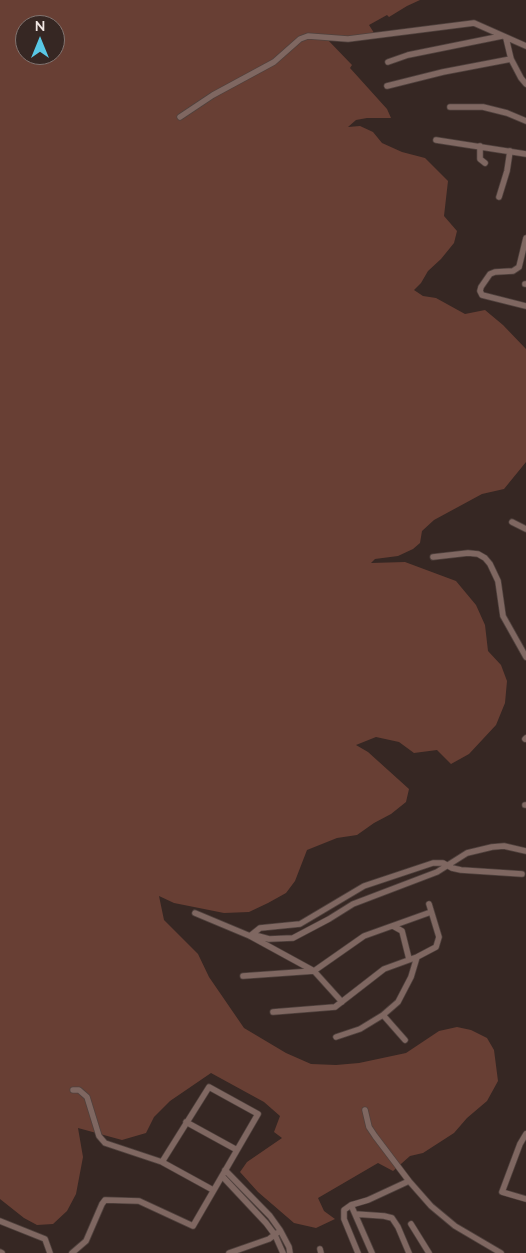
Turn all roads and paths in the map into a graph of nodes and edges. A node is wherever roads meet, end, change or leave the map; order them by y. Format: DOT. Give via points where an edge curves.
graph roads {
  1 [pos="504,37"];
  2 [pos="526,46"];
  3 [pos="510,59"];
  4 [pos="388,62"];
  5 [pos="526,84"];
  6 [pos="387,86"];
  7 [pos="450,107"];
  8 [pos="180,118"];
  9 [pos="526,120"];
  10 [pos="436,140"];
  11 [pos="480,146"];
  12 [pos="510,151"];
  13 [pos="526,154"];
  14 [pos="485,164"];
  15 [pos="499,197"];
  16 [pos="526,238"];
  17 [pos="526,306"];
  18 [pos="512,522"];
  19 [pos="526,529"];
  20 [pos="433,557"];
  21 [pos="526,657"];
  22 [pos="526,851"];
  23 [pos="449,864"];
  24 [pos="522,874"];
  25 [pos="384,880"];
  26 [pos="389,889"];
  27 [pos="429,904"];
  28 [pos="431,912"];
  29 [pos="196,913"];
  30 [pos="390,926"];
  31 [pos="252,937"];
  32 [pos="417,957"];
  33 [pos="409,959"];
  34 [pos="314,971"];
  35 [pos="243,976"];
  36 [pos="342,1002"];
  37 [pos="274,1012"];
  38 [pos="383,1014"];
  39 [pos="336,1037"];
  40 [pos="405,1040"];
  41 [pos="73,1090"];
  42 [pos="365,1110"];
  43 [pos="186,1122"];
  44 [pos="526,1134"];
  45 [pos="237,1150"];
  46 [pos="162,1162"];
  47 [pos="223,1173"];
  48 [pos="409,1181"];
  49 [pos="213,1190"];
  50 [pos="526,1199"];
  51 [pos="352,1205"];
  52 [pos="355,1214"];
  53 [pos="0,1222"];
  54 [pos="411,1224"];
  55 [pos="280,1230"];
  56 [pos="275,1235"];
  57 [pos="50,1253"];
  58 [pos="72,1253"];
  59 [pos="229,1253"];
  60 [pos="283,1253"];
  61 [pos="290,1253"];
  62 [pos="358,1253"];
  63 [pos="372,1253"];
  64 [pos="409,1253"];
  65 [pos="429,1253"];
  66 [pos="501,1253"];
  1 -- 2 [label="street"];
  1 -- 3 [label="street"];
  1 -- 4 [label="street" via="408,55"];
  1 -- 8 [label="street" via="474,23 348,39 308,36 274,62 213,95"];
  3 -- 5 [label="street"];
  3 -- 6 [label="street"];
  7 -- 9 [label="street" via="482,107"];
  10 -- 11 [label="street"];
  11 -- 12 [label="street"];
  11 -- 14 [label="street" via="480,159"];
  12 -- 13 [label="street"];
  12 -- 15 [label="street"];
  16 -- 17 [label="street" via="518,268 490,274 480,291"];
  18 -- 19 [label="street"];
  20 -- 21 [label="street" via="468,553 485,558 498,581 503,616"];
  22 -- 23 [label="street" via="492,847 467,853"];
  23 -- 24 [label="street" via="461,870"];
  23 -- 25 [label="street" via="433,863"];
  23 -- 26 [label="street" via="437,872"];
  25 -- 26 [label="street"];
  25 -- 31 [label="street" via="364,886 300,924 260,928"];
  26 -- 31 [label="street" via="353,904 293,938"];
  27 -- 28 [label="street"];
  28 -- 30 [label="street"];
  28 -- 32 [label="street" via="439,937 436,947"];
  29 -- 31 [label="street"];
  30 -- 33 [label="street" via="402,931"];
  30 -- 34 [label="street" via="364,936"];
  31 -- 34 [label="street"];
  32 -- 33 [label="street"];
  32 -- 38 [label="street" via="398,1002"];
  33 -- 36 [label="street" via="384,969"];
  34 -- 35 [label="street"];
  34 -- 36 [label="street"];
  36 -- 37 [label="street" via="328,1008"];
  38 -- 39 [label="street" via="360,1029"];
  38 -- 40 [label="street"];
  41 -- 46 [label="street" via="79,1090 87,1097 99,1136 105,1144"];
  42 -- 48 [label="street" via="369,1127"];
  43 -- 45 [label="street"];
  43 -- 45 [label="street" via="209,1087 258,1114"];
  43 -- 46 [label="street"];
  44 -- 50 [label="street" via="502,1192"];
  45 -- 47 [label="street"];
  46 -- 49 [label="street"];
  47 -- 49 [label="street"];
  47 -- 55 [label="street" via="270,1216"];
  47 -- 56 [label="street"];
  48 -- 51 [label="street"];
  48 -- 66 [label="street" via="455,1226"];
  49 -- 58 [label="street" via="193,1226 139,1201 106,1200 86,1240"];
  51 -- 52 [label="street"];
  51 -- 62 [label="street" via="344,1210 344,1219"];
  52 -- 63 [label="street"];
  52 -- 64 [label="street" via="392,1218"];
  53 -- 57 [label="street" via="45,1239"];
  54 -- 65 [label="street"];
  55 -- 56 [label="street"];
  55 -- 61 [label="street"];
  56 -- 59 [label="street"];
  56 -- 60 [label="street"];
}
